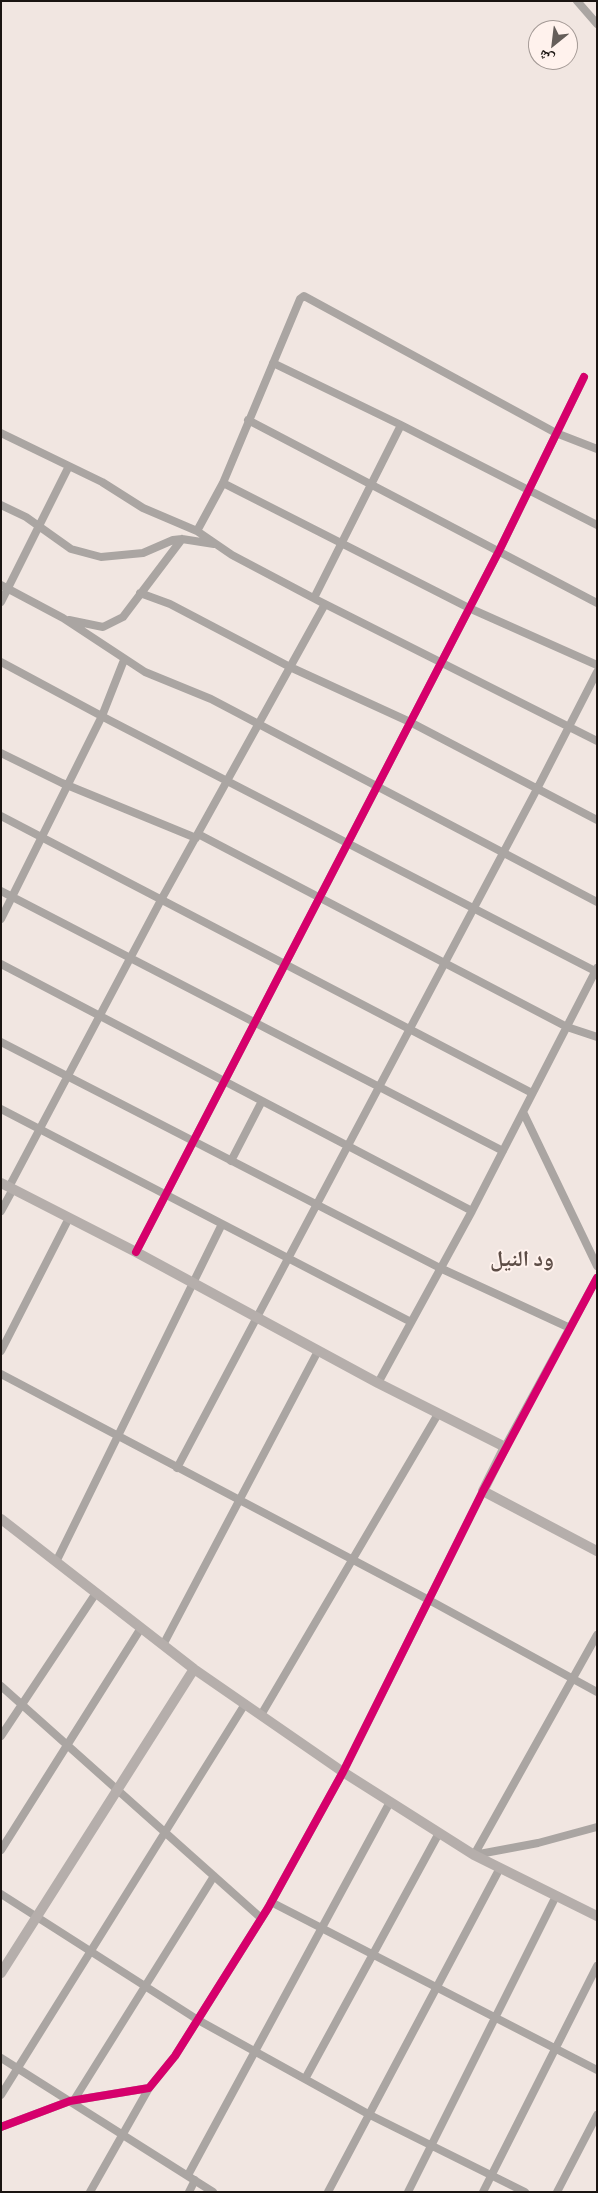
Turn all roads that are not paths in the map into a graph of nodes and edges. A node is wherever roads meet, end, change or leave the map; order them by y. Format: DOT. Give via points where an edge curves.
graph roads {
  1 [pos="578,1"];
  2 [pos="597,24"];
  3 [pos="273,363"];
  4 [pos="584,377"];
  5 [pos="248,420"];
  6 [pos="401,425"];
  7 [pos="1,432"];
  8 [pos="556,433"];
  9 [pos="597,449"];
  10 [pos="70,466"];
  11 [pos="223,483"];
  12 [pos="374,484"];
  13 [pos="529,490"];
  14 [pos="1,505"];
  15 [pos="597,525"];
  16 [pos="40,526"];
  17 [pos="197,531"];
  18 [pos="182,539"];
  19 [pos="342,544"];
  20 [pos="218,546"];
  21 [pos="499,551"];
  22 [pos="5,586"];
  23 [pos="140,593"];
  24 [pos="314,598"];
  25 [pos="1,602"];
  26 [pos="597,603"];
  27 [pos="325,604"];
  28 [pos="469,608"];
  29 [pos="62,618"];
  30 [pos="124,660"];
  31 [pos="1,662"];
  32 [pos="440,662"];
  33 [pos="597,665"];
  34 [pos="290,668"];
  35 [pos="597,672"];
  36 [pos="102,716"];
  37 [pos="410,722"];
  38 [pos="258,725"];
  39 [pos="570,727"];
  40 [pos="597,741"];
  41 [pos="1,753"];
  42 [pos="227,781"];
  43 [pos="68,785"];
  44 [pos="376,786"];
  45 [pos="537,788"];
  46 [pos="1,816"];
  47 [pos="597,820"];
  48 [pos="197,836"];
  49 [pos="43,838"];
  50 [pos="347,843"];
  51 [pos="503,853"];
  52 [pos="1,891"];
  53 [pos="12,897"];
  54 [pos="319,898"];
  55 [pos="161,900"];
  56 [pos="597,902"];
  57 [pos="474,908"];
  58 [pos="1,919"];
  59 [pos="130,958"];
  60 [pos="444,963"];
  61 [pos="1,964"];
  62 [pos="285,964"];
  63 [pos="596,970"];
  64 [pos="100,1016"];
  65 [pos="255,1022"];
  66 [pos="567,1027"];
  67 [pos="410,1029"];
  68 [pos="597,1037"];
  69 [pos="1,1042"];
  70 [pos="68,1077"];
  71 [pos="224,1081"];
  72 [pos="379,1087"];
  73 [pos="532,1093"];
  74 [pos="262,1101"];
  75 [pos="1,1108"];
  76 [pos="523,1112"];
  77 [pos="40,1128"];
  78 [pos="193,1141"];
  79 [pos="348,1146"];
  80 [pos="503,1151"];
  81 [pos="231,1161"];
  82 [pos="8,1187"];
  83 [pos="166,1194"];
  84 [pos="317,1205"];
  85 [pos="1,1211"];
  86 [pos="472,1211"];
  87 [pos="69,1218"];
  88 [pos="222,1224"];
  89 [pos="136,1252"];
  90 [pos="289,1259"];
  91 [pos="597,1266"];
  92 [pos="440,1268"];
  93 [pos="597,1278"];
  94 [pos="192,1283"];
  95 [pos="257,1319"];
  96 [pos="411,1322"];
  97 [pos="570,1328"];
  98 [pos="1,1351"];
  99 [pos="318,1352"];
  100 [pos="1,1374"];
  101 [pos="378,1383"];
  102 [pos="438,1414"];
  103 [pos="118,1437"];
  104 [pos="505,1447"];
  105 [pos="177,1468"];
  106 [pos="483,1491"];
  107 [pos="239,1500"];
  108 [pos="1,1520"];
  109 [pos="597,1551"];
  110 [pos="352,1559"];
  111 [pos="56,1562"];
  112 [pos="96,1593"];
  113 [pos="428,1600"];
  114 [pos="141,1628"];
  115 [pos="597,1635"];
  116 [pos="163,1644"];
  117 [pos="194,1669"];
  118 [pos="572,1679"];
  119 [pos="1,1686"];
  120 [pos="597,1692"];
  121 [pos="245,1704"];
  122 [pos="22,1705"];
  123 [pos="261,1715"];
  124 [pos="1,1736"];
  125 [pos="67,1745"];
  126 [pos="343,1772"];
  127 [pos="118,1790"];
  128 [pos="390,1802"];
  129 [pos="597,1827"];
  130 [pos="166,1833"];
  131 [pos="439,1833"];
  132 [pos="1,1850"];
  133 [pos="474,1855"];
  134 [pos="500,1868"];
  135 [pos="214,1876"];
  136 [pos="1,1894"];
  137 [pos="556,1896"];
  138 [pos="271,1902"];
  139 [pos="597,1916"];
  140 [pos="37,1917"];
  141 [pos="261,1918"];
  142 [pos="321,1928"];
  143 [pos="92,1952"];
  144 [pos="372,1954"];
  145 [pos="597,1966"];
  146 [pos="1,1973"];
  147 [pos="145,1986"];
  148 [pos="437,1988"];
  149 [pos="495,2018"];
  150 [pos="198,2020"];
  151 [pos="555,2049"];
  152 [pos="254,2051"];
  153 [pos="1,2058"];
  154 [pos="19,2069"];
  155 [pos="597,2070"];
  156 [pos="304,2078"];
  157 [pos="149,2088"];
  158 [pos="1,2095"];
  159 [pos="72,2100"];
  160 [pos="370,2115"];
  161 [pos="597,2115"];
  162 [pos="1,2128"];
  163 [pos="123,2134"];
  164 [pos="431,2145"];
  165 [pos="188,2175"];
  166 [pos="491,2175"];
  167 [pos="196,2180"];
  168 [pos="90,2192"];
  169 [pos="189,2192"];
  170 [pos="213,2192"];
  171 [pos="328,2192"];
  172 [pos="408,2192"];
  173 [pos="483,2192"];
  174 [pos="526,2192"];
  175 [pos="557,2192"];
  1 -- 2 [label="street"];
  3 -- 5 [label="street"];
  3 -- 6 [label="street"];
  3 -- 8 [label="street" via="304,296"];
  4 -- 8 [label="street"];
  5 -- 11 [label="street"];
  5 -- 12 [label="street"];
  6 -- 12 [label="street"];
  6 -- 13 [label="street"];
  7 -- 10 [label="street"];
  8 -- 9 [label="street"];
  8 -- 13 [label="street"];
  10 -- 16 [label="street"];
  10 -- 17 [label="street" via="143,508"];
  11 -- 17 [label="street"];
  11 -- 19 [label="street"];
  12 -- 19 [label="street"];
  12 -- 21 [label="street"];
  13 -- 15 [label="street"];
  13 -- 21 [label="street"];
  14 -- 16 [label="street"];
  16 -- 18 [label="street" via="72,549 101,557 143,553"];
  16 -- 22 [label="street"];
  17 -- 20 [label="street"];
  18 -- 20 [label="street"];
  18 -- 23 [label="street"];
  19 -- 24 [label="street"];
  19 -- 28 [label="street"];
  20 -- 24 [label="street"];
  21 -- 26 [label="street"];
  21 -- 28 [label="street"];
  22 -- 25 [label="street"];
  22 -- 29 [label="street"];
  23 -- 29 [label="street" via="123,617 104,627"];
  23 -- 34 [label="street" via="170,604"];
  24 -- 27 [label="street"];
  27 -- 32 [label="street"];
  27 -- 34 [label="street"];
  28 -- 32 [label="street"];
  28 -- 33 [label="street"];
  29 -- 30 [label="street"];
  30 -- 36 [label="street"];
  30 -- 38 [label="street" via="212,699"];
  31 -- 36 [label="street"];
  32 -- 37 [label="street"];
  32 -- 39 [label="street"];
  34 -- 37 [label="street"];
  34 -- 38 [label="street"];
  35 -- 39 [label="street"];
  36 -- 42 [label="street"];
  36 -- 43 [label="street"];
  37 -- 44 [label="street"];
  37 -- 45 [label="street"];
  38 -- 42 [label="street"];
  38 -- 44 [label="street"];
  39 -- 40 [label="street"];
  39 -- 45 [label="street"];
  41 -- 43 [label="street"];
  42 -- 48 [label="street"];
  42 -- 50 [label="street"];
  43 -- 48 [label="street"];
  43 -- 49 [label="street"];
  44 -- 50 [label="street"];
  44 -- 51 [label="street"];
  45 -- 47 [label="street"];
  45 -- 51 [label="street"];
  46 -- 49 [label="street"];
  48 -- 54 [label="street"];
  48 -- 55 [label="street"];
  49 -- 53 [label="street"];
  49 -- 55 [label="street"];
  50 -- 54 [label="street"];
  50 -- 57 [label="street"];
  51 -- 56 [label="street"];
  51 -- 57 [label="street"];
  52 -- 53 [label="street"];
  53 -- 58 [label="street"];
  53 -- 59 [label="street"];
  54 -- 60 [label="street"];
  54 -- 62 [label="street"];
  55 -- 59 [label="street"];
  55 -- 62 [label="street"];
  57 -- 60 [label="street"];
  57 -- 63 [label="street"];
  59 -- 64 [label="street"];
  59 -- 65 [label="street"];
  60 -- 66 [label="street"];
  60 -- 67 [label="street"];
  61 -- 64 [label="street"];
  62 -- 65 [label="street"];
  62 -- 67 [label="street"];
  63 -- 66 [label="street"];
  64 -- 70 [label="street"];
  64 -- 71 [label="street"];
  65 -- 71 [label="street"];
  65 -- 72 [label="street"];
  66 -- 68 [label="street"];
  66 -- 73 [label="street"];
  67 -- 72 [label="street"];
  67 -- 73 [label="street"];
  69 -- 70 [label="street"];
  70 -- 77 [label="street"];
  70 -- 78 [label="street"];
  71 -- 74 [label="street"];
  71 -- 78 [label="street"];
  72 -- 79 [label="street"];
  72 -- 80 [label="street"];
  73 -- 76 [label="street"];
  74 -- 79 [label="street"];
  74 -- 81 [label="street"];
  75 -- 77 [label="street"];
  76 -- 80 [label="street"];
  76 -- 91 [label="street"];
  77 -- 82 [label="street"];
  77 -- 83 [label="street"];
  78 -- 81 [label="street"];
  78 -- 83 [label="street"];
  79 -- 84 [label="street"];
  79 -- 86 [label="street"];
  80 -- 86 [label="street"];
  81 -- 84 [label="street"];
  82 -- 85 [label="street"];
  82 -- 87 [label="street"];
  83 -- 88 [label="street"];
  83 -- 89 [label="street"];
  84 -- 90 [label="street"];
  84 -- 92 [label="street"];
  86 -- 92 [label="street"];
  87 -- 89 [label="street"];
  87 -- 98 [label="street"];
  88 -- 90 [label="street"];
  88 -- 94 [label="street"];
  89 -- 94 [label="street"];
  90 -- 95 [label="street"];
  90 -- 96 [label="street"];
  92 -- 96 [label="street"];
  92 -- 97 [label="street"];
  93 -- 97 [label="street"];
  94 -- 95 [label="street"];
  94 -- 103 [label="street"];
  95 -- 99 [label="street"];
  95 -- 105 [label="street"];
  96 -- 101 [label="street"];
  97 -- 104 [label="street"];
  99 -- 101 [label="street"];
  99 -- 107 [label="street"];
  100 -- 103 [label="street"];
  101 -- 102 [label="street"];
  102 -- 104 [label="street"];
  102 -- 110 [label="street"];
  103 -- 105 [label="street"];
  103 -- 111 [label="street"];
  104 -- 106 [label="street"];
  105 -- 107 [label="street"];
  106 -- 109 [label="street"];
  106 -- 113 [label="street"];
  107 -- 110 [label="street"];
  107 -- 116 [label="street"];
  108 -- 111 [label="street"];
  110 -- 113 [label="street"];
  110 -- 123 [label="street"];
  111 -- 112 [label="street"];
  112 -- 114 [label="street"];
  112 -- 122 [label="street"];
  113 -- 118 [label="street"];
  113 -- 126 [label="street"];
  114 -- 116 [label="street"];
  114 -- 125 [label="street"];
  115 -- 118 [label="street"];
  116 -- 117 [label="street"];
  117 -- 121 [label="street"];
  117 -- 127 [label="street"];
  118 -- 120 [label="street"];
  118 -- 133 [label="street"];
  119 -- 122 [label="street"];
  121 -- 123 [label="street"];
  121 -- 130 [label="street"];
  122 -- 124 [label="street"];
  122 -- 125 [label="street"];
  123 -- 126 [label="street"];
  125 -- 127 [label="street"];
  125 -- 132 [label="street"];
  126 -- 128 [label="street"];
  126 -- 138 [label="street"];
  127 -- 130 [label="street"];
  127 -- 140 [label="street"];
  128 -- 131 [label="street"];
  128 -- 142 [label="street"];
  129 -- 133 [label="street" via="538,1843"];
  130 -- 135 [label="street"];
  130 -- 143 [label="street"];
  131 -- 133 [label="street"];
  131 -- 144 [label="street"];
  133 -- 134 [label="street"];
  134 -- 137 [label="street"];
  134 -- 148 [label="street"];
  135 -- 141 [label="street"];
  135 -- 147 [label="street"];
  136 -- 140 [label="street"];
  137 -- 139 [label="street"];
  137 -- 149 [label="street"];
  138 -- 141 [label="street"];
  138 -- 142 [label="street"];
  140 -- 143 [label="street"];
  140 -- 146 [label="street"];
  141 -- 150 [label="street"];
  142 -- 144 [label="street"];
  142 -- 152 [label="street"];
  143 -- 147 [label="street"];
  143 -- 154 [label="street"];
  144 -- 148 [label="street"];
  144 -- 156 [label="street"];
  145 -- 151 [label="street"];
  147 -- 150 [label="street"];
  147 -- 159 [label="street"];
  148 -- 149 [label="street"];
  148 -- 160 [label="street"];
  149 -- 151 [label="street"];
  149 -- 164 [label="street"];
  150 -- 152 [label="street"];
  150 -- 157 [label="street" via="176,2056"];
  151 -- 155 [label="street"];
  151 -- 166 [label="street"];
  152 -- 156 [label="street"];
  152 -- 165 [label="street"];
  153 -- 154 [label="street"];
  154 -- 158 [label="street"];
  154 -- 159 [label="street"];
  156 -- 160 [label="street"];
  157 -- 159 [label="street"];
  157 -- 163 [label="street"];
  159 -- 162 [label="street"];
  159 -- 163 [label="street"];
  160 -- 164 [label="street"];
  160 -- 171 [label="street"];
  161 -- 175 [label="street"];
  163 -- 165 [label="street"];
  163 -- 168 [label="street"];
  164 -- 166 [label="street"];
  164 -- 172 [label="street"];
  165 -- 167 [label="street"];
  166 -- 173 [label="street"];
  166 -- 174 [label="street"];
  167 -- 169 [label="street"];
  167 -- 170 [label="street"];
}
